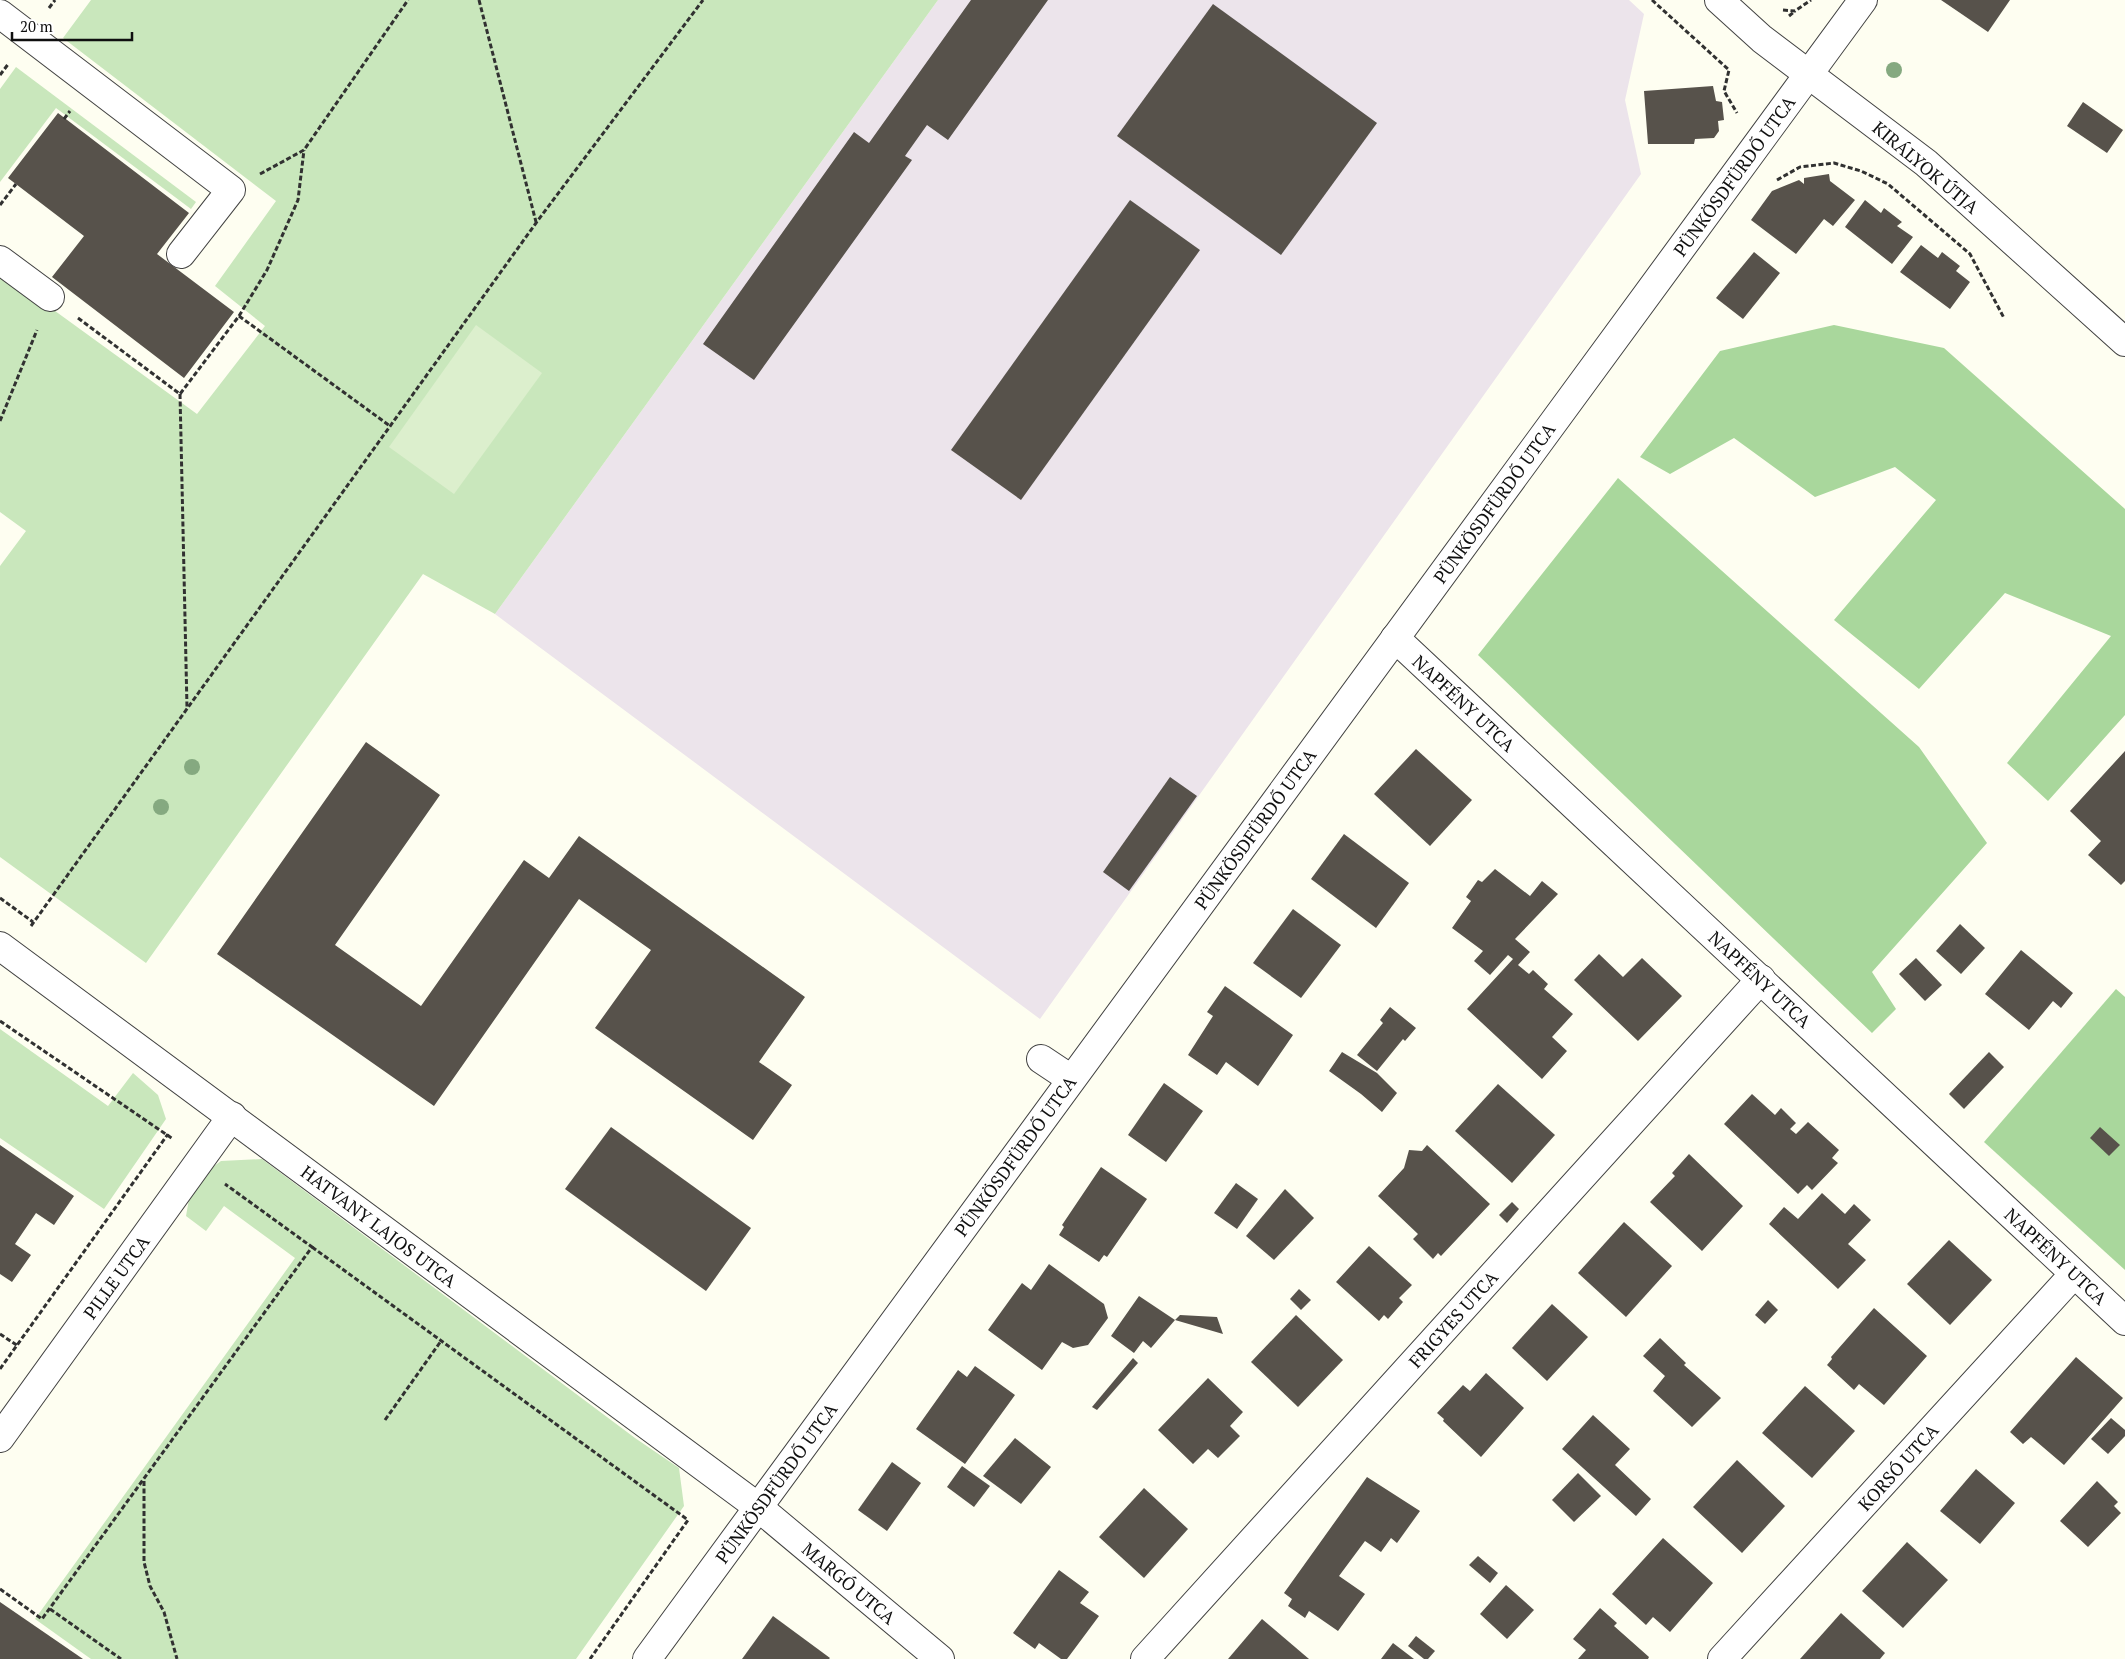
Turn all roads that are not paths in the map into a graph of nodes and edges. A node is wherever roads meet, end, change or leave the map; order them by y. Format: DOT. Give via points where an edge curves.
graph roads {
  1 [pos="10,0"];
  2 [pos="1719,0"];
  3 [pos="1863,0"];
  4 [pos="0,14"];
  5 [pos="1809,74"];
  6 [pos="181,254"];
  7 [pos="0,260"];
  8 [pos="50,297"];
  9 [pos="2125,342"];
  10 [pos="1395,638"];
  11 [pos="0,946"];
  12 [pos="1761,979"];
  13 [pos="1041,1059"];
  14 [pos="1071,1079"];
  15 [pos="232,1116"];
  16 [pos="2074,1274"];
  17 [pos="2125,1321"];
  18 [pos="0,1438"];
  19 [pos="758,1507"];
  20 [pos="647,1659"];
  21 [pos="940,1659"];
  22 [pos="1146,1659"];
  23 [pos="1722,1659"];
  1 -- 4 [label="street"];
  2 -- 5 [label="street, KIRÁLYOK ÚTJA" via="1762,39"];
  3 -- 5 [label="street, PÜNKÖSDFÜRDŐ UTCA"];
  4 -- 6 [label="street" via="231,190"];
  5 -- 9 [label="street, KIRÁLYOK ÚTJA" via="1926,163"];
  5 -- 10 [label="street, PÜNKÖSDFÜRDŐ UTCA"];
  7 -- 8 [label="street"];
  10 -- 12 [label="street, NAPFÉNY UTCA"];
  10 -- 14 [label="street, PÜNKÖSDFÜRDŐ UTCA"];
  11 -- 15 [label="street, HATVANY LAJOS UTCA"];
  12 -- 16 [label="street, NAPFÉNY UTCA"];
  12 -- 22 [label="street, FRIGYES UTCA"];
  13 -- 14 [label="street"];
  14 -- 19 [label="street, PÜNKÖSDFÜRDŐ UTCA"];
  15 -- 18 [label="street, PILLE UTCA"];
  15 -- 19 [label="street, HATVANY LAJOS UTCA"];
  16 -- 17 [label="street, NAPFÉNY UTCA"];
  16 -- 23 [label="street, KORSÓ UTCA"];
  19 -- 20 [label="street, PÜNKÖSDFÜRDŐ UTCA"];
  19 -- 21 [label="street, MARGÓ UTCA"];
}
